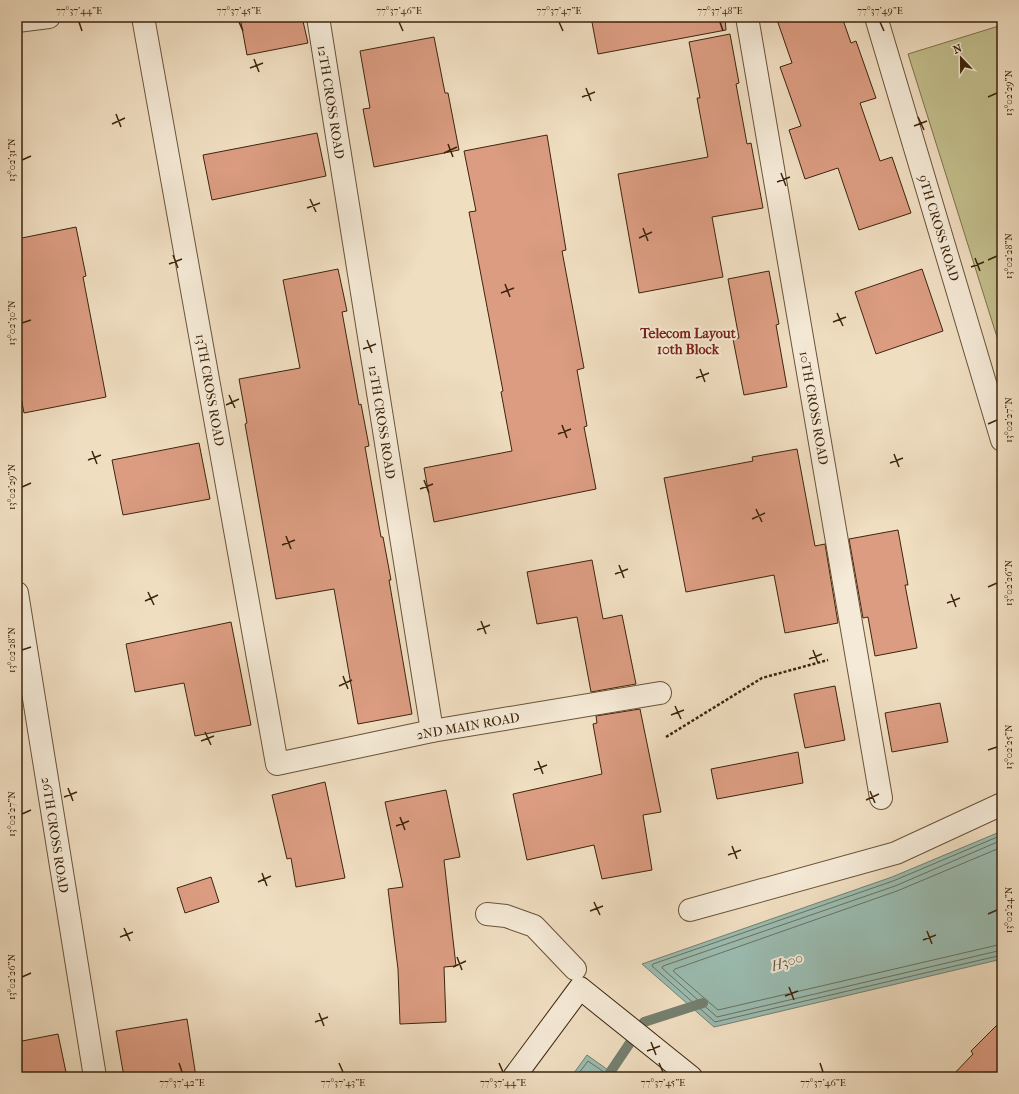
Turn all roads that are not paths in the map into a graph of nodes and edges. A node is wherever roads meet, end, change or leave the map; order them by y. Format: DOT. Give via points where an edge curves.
graph roads {
  1 [pos="49,17"];
  2 [pos="143,17"];
  3 [pos="318,17"];
  4 [pos="747,17"];
  5 [pos="876,17"];
  6 [pos="17,21"];
  7 [pos="1002,440"];
  8 [pos="17,593"];
  9 [pos="660,693"];
  10 [pos="432,731"];
  11 [pos="277,764"];
  12 [pos="881,798"];
  13 [pos="1002,804"];
  14 [pos="690,910"];
  15 [pos="487,914"];
  16 [pos="575,969"];
  17 [pos="686,1073"];
  18 [pos="95,1077"];
  19 [pos="514,1077"];
  1 -- 6 [label="street"];
  2 -- 11 [label="street, 13TH CROSS ROAD"];
  3 -- 10 [label="street, 12TH CROSS ROAD"];
  4 -- 12 [label="street, 10TH CROSS ROAD"];
  5 -- 7 [label="street, 9TH CROSS ROAD"];
  8 -- 18 [label="street, 26TH CROSS ROAD"];
  9 -- 10 [label="street, 2ND MAIN ROAD"];
  10 -- 11 [label="street, 2ND MAIN ROAD"];
  13 -- 14 [label="street" via="896,853"];
  15 -- 16 [label="street" via="506,916 534,926"];
  17 -- 19 [label="street" via="580,988"];
}
